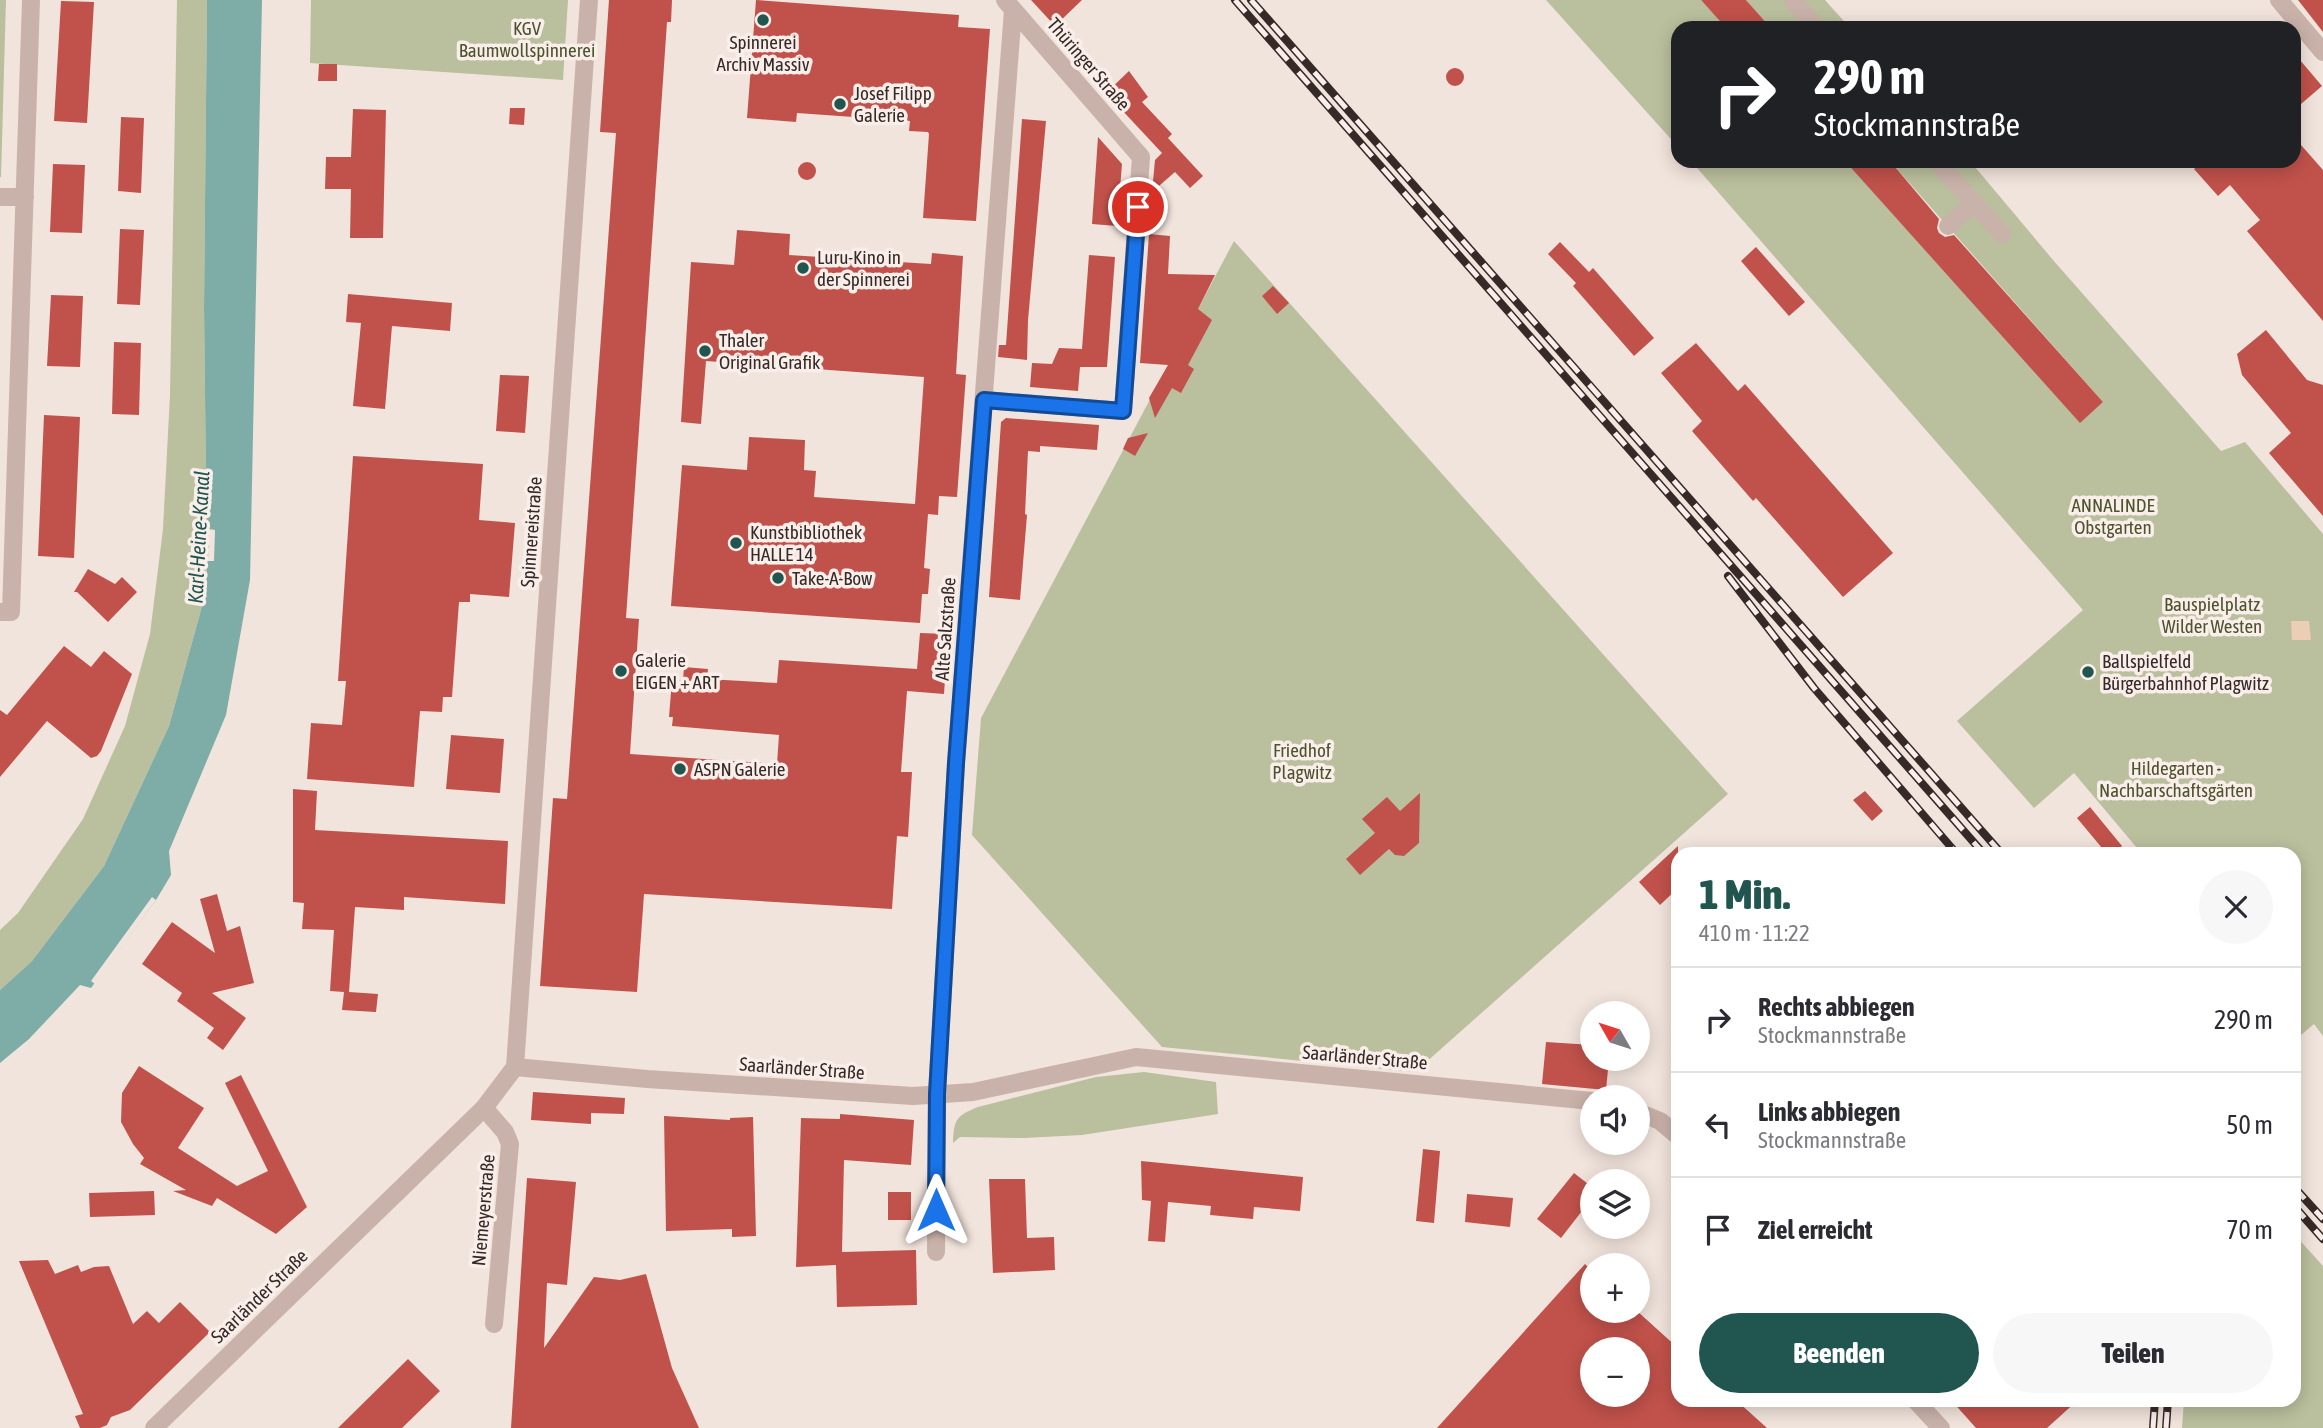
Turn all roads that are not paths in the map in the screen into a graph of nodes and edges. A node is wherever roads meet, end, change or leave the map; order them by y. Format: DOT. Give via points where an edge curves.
graph roads {
  1 [pos="31,0"];
  2 [pos="589,0"];
  3 [pos="1792,0"];
  4 [pos="2279,0"];
  5 [pos="1009,5"];
  6 [pos="1811,21"];
  7 [pos="2297,21"];
  8 [pos="2301,26"];
  9 [pos="2323,52"];
  10 [pos="1942,168"];
  11 [pos="0,197"];
  12 [pos="25,198"];
  13 [pos="1973,203"];
  14 [pos="1948,226"];
  15 [pos="2002,234"];
  16 [pos="984,400"];
  17 [pos="9,409"];
  18 [pos="5,612"];
  19 [pos="515,1067"];
  20 [pos="937,1094"];
  21 [pos="1580,1100"];
  22 [pos="484,1108"];
  23 [pos="1650,1117"];
  24 [pos="1671,1131"];
  25 [pos="936,1252"];
  26 [pos="494,1324"];
  27 [pos="1922,1407"];
  28 [pos="154,1428"];
  29 [pos="1941,1428"];
  1 -- 12 [label="street"];
  2 -- 19 [label="street, Spinnereistraße"];
  3 -- 6 [label="street"];
  4 -- 7 [label="street"];
  5 -- 16 [label="street, Alte Salzstraße"];
  5 -- 16 [label="street, Thüringer Straße" via="1141,157 1123,411"];
  8 -- 9 [label="street"];
  10 -- 13 [label="street"];
  11 -- 12 [label="street"];
  12 -- 17 [label="street"];
  13 -- 14 [label="street"];
  13 -- 15 [label="street"];
  16 -- 20 [label="street, Alte Salzstraße"];
  17 -- 18 [label="street"];
  19 -- 20 [label="street, Saarländer Straße" via="673,1081"];
  19 -- 22 [label="street, Saarländer Straße"];
  20 -- 21 [label="street, Saarländer Straße" via="973,1092 1136,1057"];
  20 -- 25 [label="street, Alte Salzstraße"];
  22 -- 26 [label="street, Niemeyerstraße" via="510,1144"];
  22 -- 28 [label="street, Saarländer Straße"];
  23 -- 24 [label="street"];
  27 -- 29 [label="street"];
}
